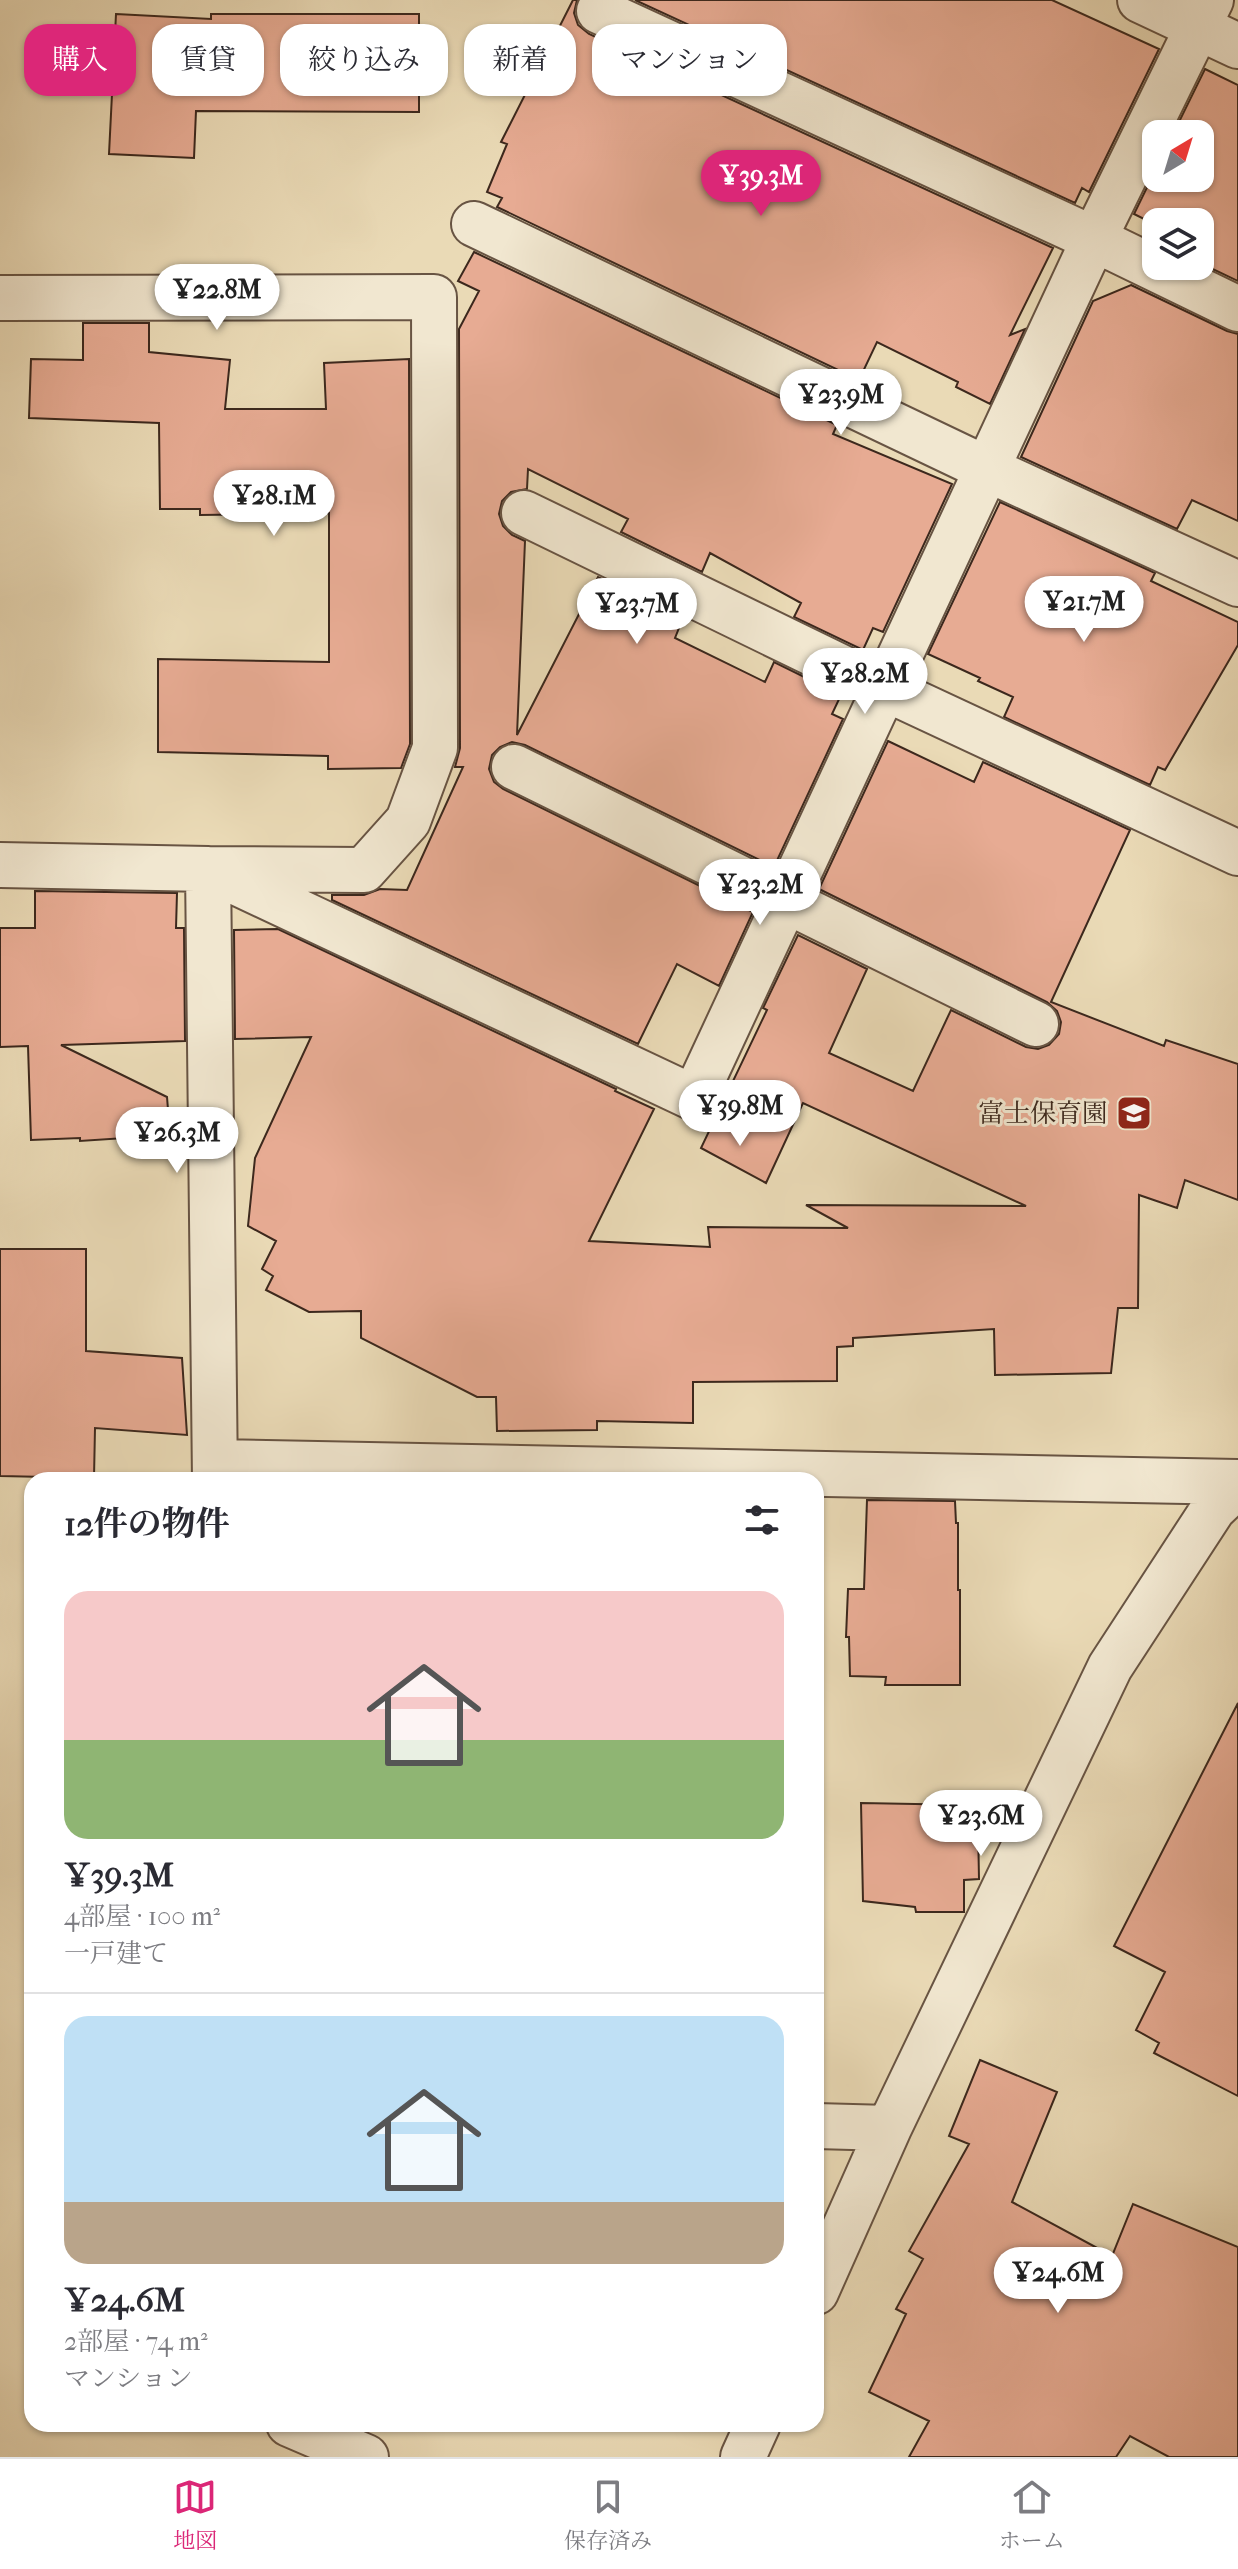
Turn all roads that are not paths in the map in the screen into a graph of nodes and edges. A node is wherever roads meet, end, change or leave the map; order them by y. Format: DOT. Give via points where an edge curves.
graph roads {
  1 [pos="1140,0"];
  2 [pos="599,11"];
  3 [pos="1205,14"];
  4 [pos="1238,46"];
  5 [pos="474,224"];
  6 [pos="1094,239"];
  7 [pos="0,298"];
  8 [pos="1238,309"];
  9 [pos="987,469"];
  10 [pos="524,513"];
  11 [pos="1238,584"];
  12 [pos="884,688"];
  13 [pos="514,767"];
  14 [pos="1238,853"];
  15 [pos="0,865"];
  16 [pos="208,869"];
  17 [pos="786,901"];
  18 [pos="1036,1024"];
  19 [pos="215,1471"];
  20 [pos="300,1472"];
  21 [pos="824,1478"];
  22 [pos="1238,1483"];
  23 [pos="824,2126"];
  24 [pos="889,2128"];
  25 [pos="824,2274"];
  26 [pos="308,2432"];
  27 [pos="754,2432"];
  28 [pos="366,2457"];
  29 [pos="743,2457"];
  1 -- 3 [label="street"];
  2 -- 6 [label="street"];
  3 -- 4 [label="street"];
  3 -- 6 [label="street"];
  5 -- 9 [label="street"];
  6 -- 8 [label="street"];
  6 -- 9 [label="street"];
  7 -- 16 [label="street" via="434,297 435,748 408,821 364,870"];
  9 -- 11 [label="street"];
  9 -- 12 [label="street"];
  10 -- 12 [label="street"];
  12 -- 14 [label="street"];
  12 -- 17 [label="street"];
  13 -- 17 [label="street"];
  15 -- 16 [label="street"];
  16 -- 17 [label="street" via="694,1098"];
  16 -- 19 [label="street"];
  17 -- 18 [label="street"];
  19 -- 20 [label="street"];
  21 -- 22 [label="street"];
  22 -- 24 [label="street" via="1213,1509 1110,1667"];
  23 -- 24 [label="street"];
  24 -- 25 [label="street"];
  26 -- 28 [label="street"];
  27 -- 29 [label="street"];
}
